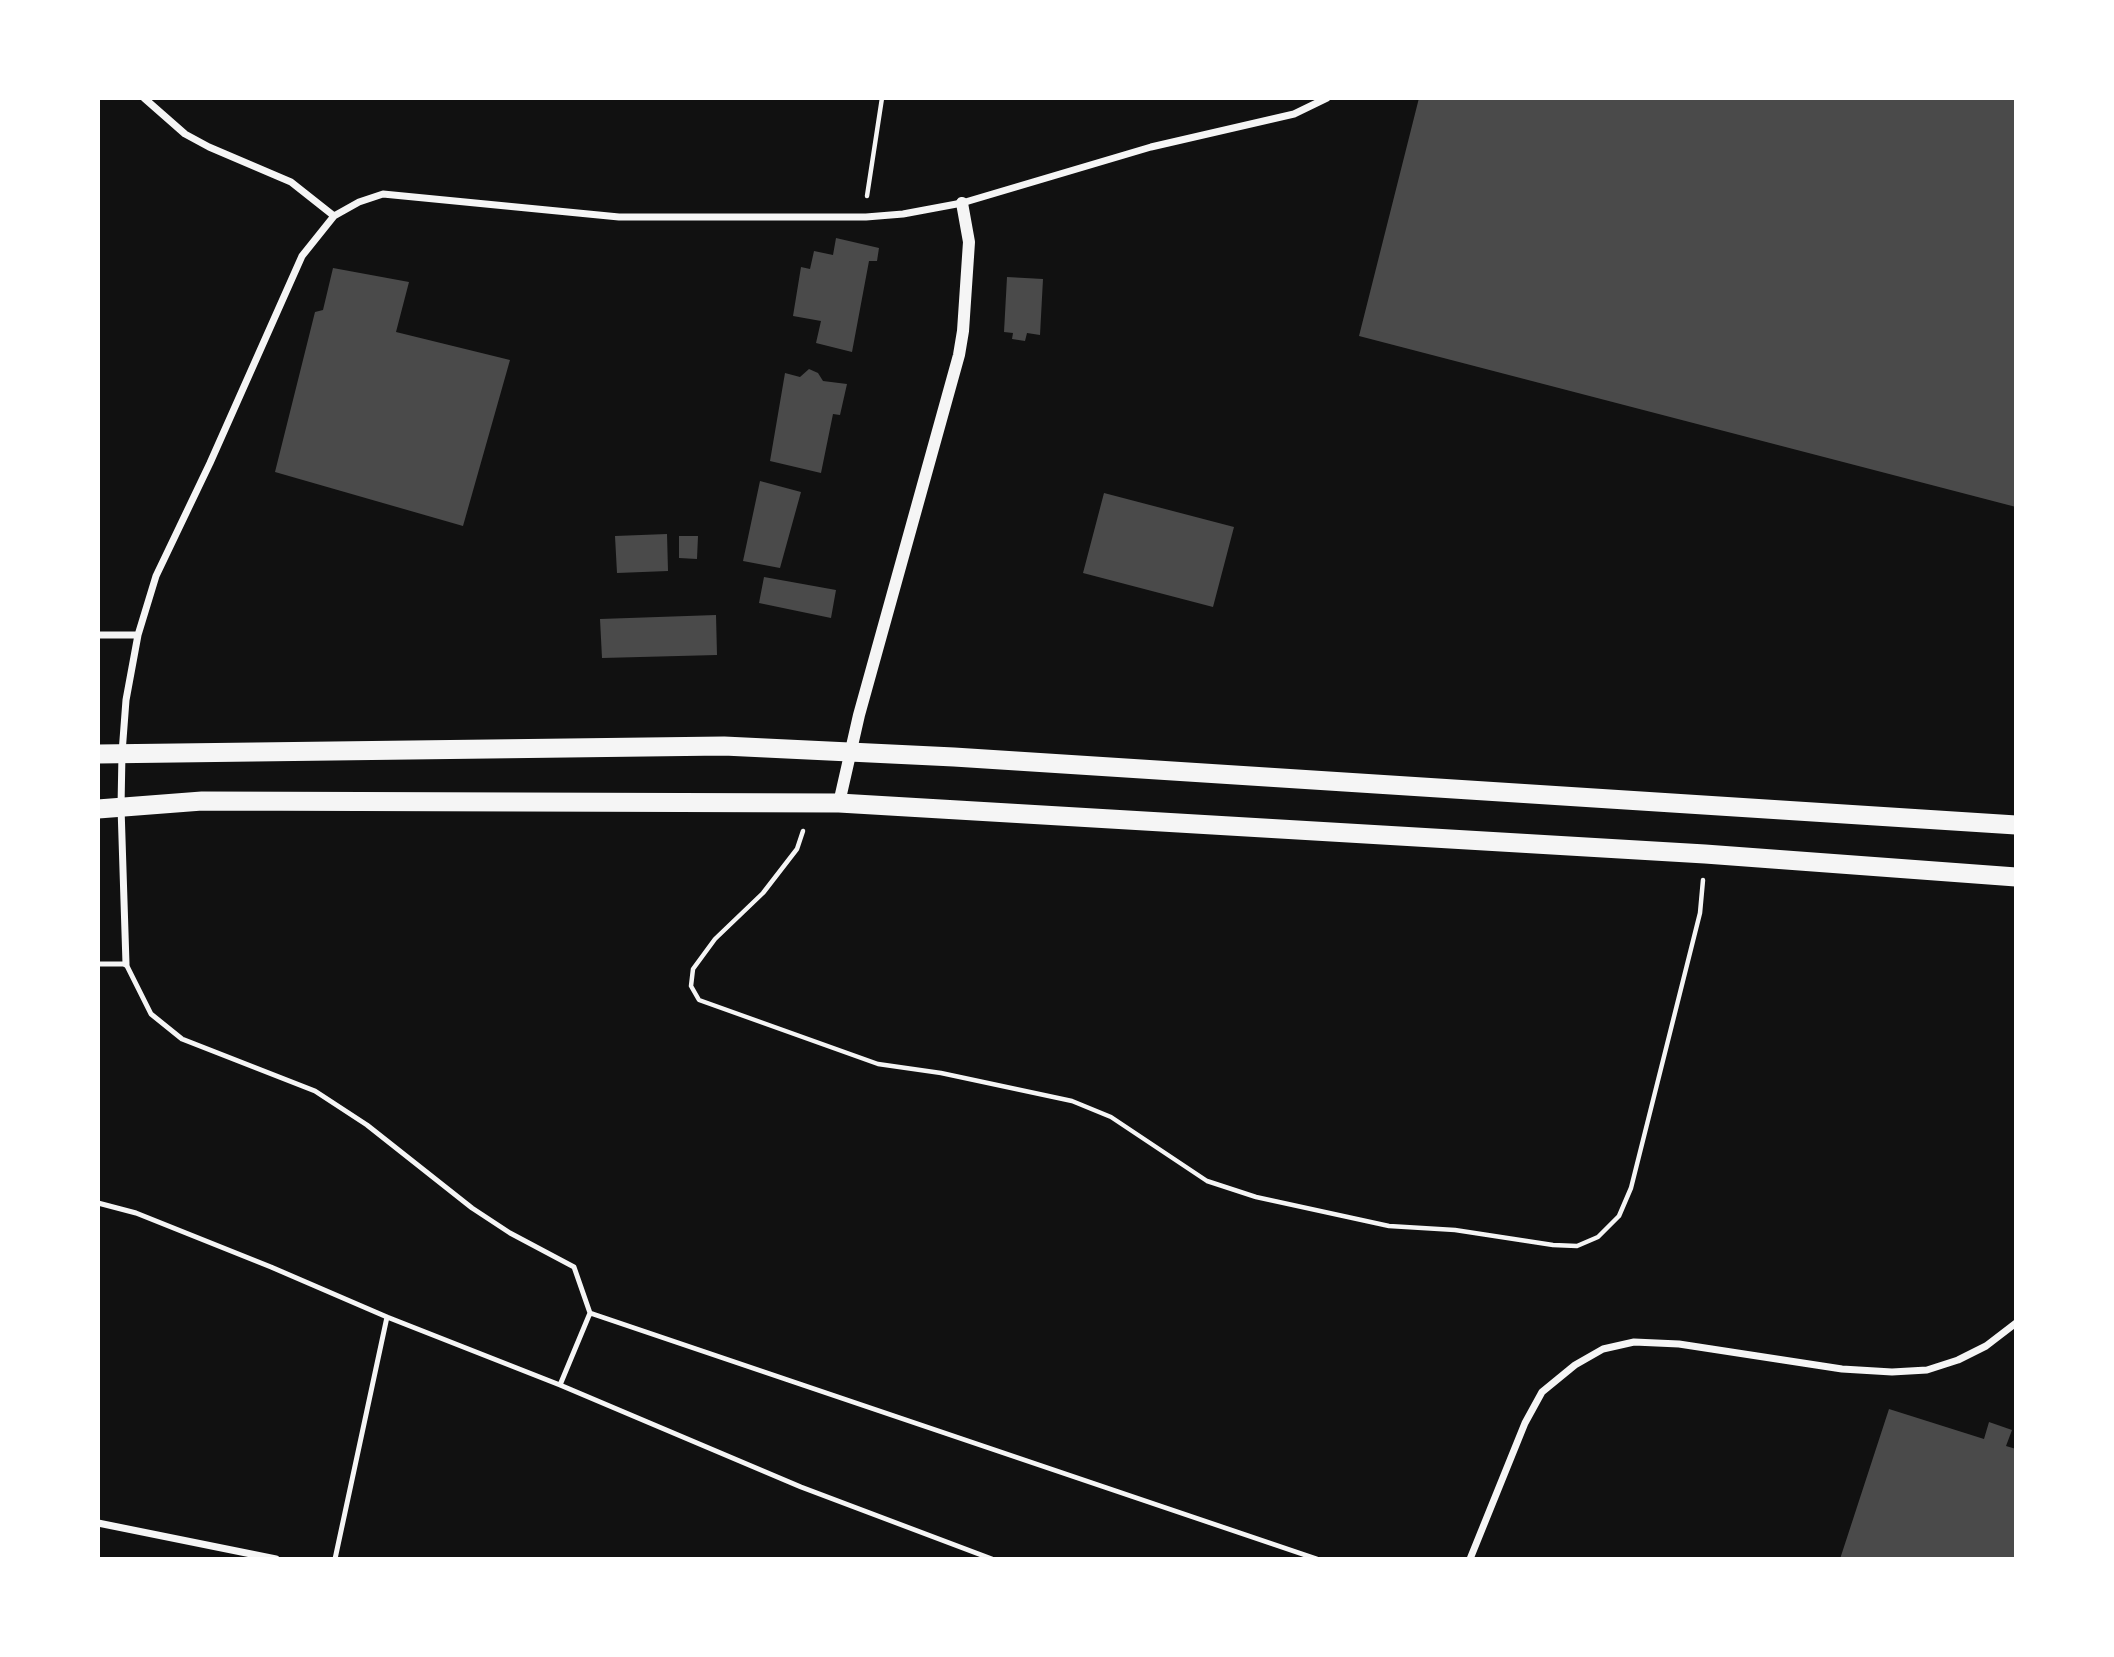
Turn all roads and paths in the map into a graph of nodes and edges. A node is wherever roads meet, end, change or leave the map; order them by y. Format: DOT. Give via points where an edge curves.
graph roads {
  1 [pos="144,98"];
  2 [pos="882,98"];
  3 [pos="1327,98"];
  4 [pos="962,203"];
  5 [pos="334,216"];
  6 [pos="866,217"];
  7 [pos="98,635"];
  8 [pos="138,635"];
  9 [pos="850,752"];
  10 [pos="122,753"];
  11 [pos="98,754"];
  12 [pos="813,803"];
  13 [pos="839,803"];
  14 [pos="121,807"];
  15 [pos="98,809"];
  16 [pos="2016,825"];
  17 [pos="1705,854"];
  18 [pos="2016,877"];
  19 [pos="98,964"];
  20 [pos="126,964"];
  21 [pos="98,1203"];
  22 [pos="590,1313"];
  23 [pos="387,1317"];
  24 [pos="2016,1323"];
  25 [pos="560,1385"];
  26 [pos="98,1523"];
  27 [pos="276,1559"];
  28 [pos="335,1559"];
  29 [pos="992,1559"];
  30 [pos="1317,1559"];
  31 [pos="1470,1559"];
  1 -- 5 [label="street" via="185,134 291,182"];
  2 -- 6 [label="path"];
  3 -- 4 [label="street" via="1294,114 1151,147"];
  4 -- 6 [label="street"];
  4 -- 9 [label="street" via="969,242 959,355"];
  5 -- 6 [label="street" via="383,194 619,217"];
  5 -- 8 [label="street" via="302,256 156,576"];
  7 -- 8 [label="street"];
  8 -- 10 [label="street"];
  9 -- 10 [label="highway" via="724,746"];
  9 -- 13 [label="street"];
  9 -- 16 [label="highway"];
  10 -- 11 [label="highway"];
  10 -- 14 [label="street"];
  12 -- 13 [label="highway"];
  12 -- 14 [label="highway" via="202,802"];
  12 -- 17 [label="path" via="797,849 693,969 691,986 699,1000 878,1063 1072,1101 1111,1117 1207,1181 1256,1197 1389,1226 1455,1230 1553,1245 1577,1245 1598,1237 1619,1216 1631,1188 1700,913"];
  13 -- 17 [label="highway"];
  14 -- 15 [label="highway"];
  14 -- 20 [label="street"];
  17 -- 18 [label="highway"];
  19 -- 20 [label="lane"];
  20 -- 22 [label="lane" via="151,1014 182,1039 315,1091 367,1125 472,1208 574,1267"];
  21 -- 23 [label="lane" via="136,1213"];
  22 -- 25 [label="lane"];
  22 -- 30 [label="lane"];
  23 -- 25 [label="lane"];
  23 -- 28 [label="lane"];
  24 -- 31 [label="street" via="1986,1346 1927,1370 1842,1368 1679,1344 1634,1342 1603,1349 1542,1392 1524,1423"];
  25 -- 29 [label="lane" via="801,1487"];
  26 -- 27 [label="street"];
}
